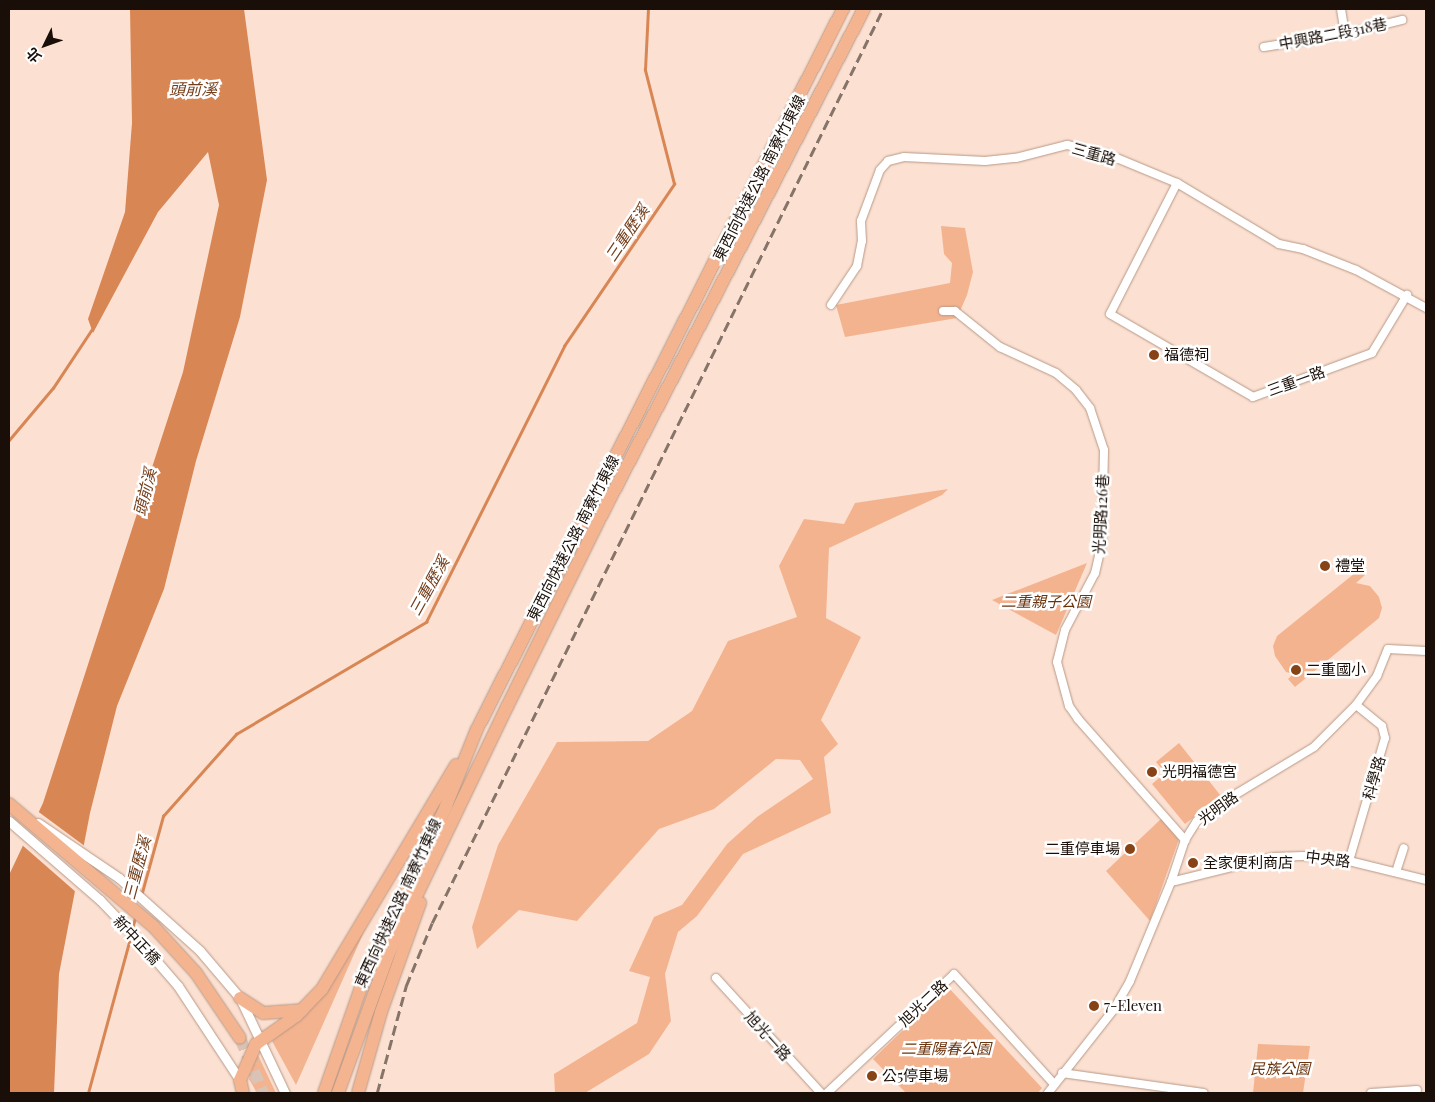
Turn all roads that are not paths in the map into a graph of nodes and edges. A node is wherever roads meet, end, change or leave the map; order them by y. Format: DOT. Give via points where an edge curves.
graph roads {
  1 [pos="843,9"];
  2 [pos="864,9"];
  3 [pos="1341,9"];
  4 [pos="1402,20"];
  5 [pos="1344,34"];
  6 [pos="1264,47"];
  7 [pos="1177,183"];
  8 [pos="1407,296"];
  9 [pos="831,305"];
  10 [pos="1426,308"];
  11 [pos="943,311"];
  12 [pos="1426,650"];
  13 [pos="1356,705"];
  14 [pos="477,729"];
  15 [pos="9,804"];
  16 [pos="9,821"];
  17 [pos="1185,840"];
  18 [pos="1404,848"];
  19 [pos="438,856"];
  20 [pos="1350,861"];
  21 [pos="1396,872"];
  22 [pos="1426,880"];
  23 [pos="1171,882"];
  24 [pos="716,978"];
  25 [pos="240,998"];
  26 [pos="302,1010"];
  27 [pos="240,1038"];
  28 [pos="260,1041"];
  29 [pos="1062,1073"];
  30 [pos="240,1080"];
  31 [pos="1054,1084"];
  32 [pos="1416,1090"];
  33 [pos="246,1093"];
  34 [pos="286,1093"];
  35 [pos="324,1093"];
  36 [pos="338,1093"];
  37 [pos="358,1093"];
  38 [pos="820,1093"];
  39 [pos="827,1093"];
  40 [pos="1048,1093"];
  41 [pos="1204,1093"];
  42 [pos="1371,1093"];
  1 -- 14 [label="highway, 東西向快速公路 南寮竹東線"];
  2 -- 19 [label="highway, 東西向快速公路 南寮竹東線" via="599,520"];
  3 -- 5 [label="street"];
  4 -- 5 [label="street, 中興路二段318巷"];
  5 -- 6 [label="street, 中興路二段318巷"];
  7 -- 8 [label="street, 三重路" via="1279,244 1303,249 1356,270"];
  7 -- 8 [label="street, 三重一路" via="1110,314 1252,397 1372,353"];
  7 -- 9 [label="street, 三重路" via="1108,154 1068,145 1016,158 985,161 904,157 888,161 880,170 861,221 862,241 857,266"];
  8 -- 10 [label="street, 三重路"];
  11 -- 17 [label="street, 光明路126巷" via="955,311 1000,346 1056,373 1076,390 1090,408 1104,450 1102,543 1095,573 1058,649 1062,684 1069,706 1078,719"];
  12 -- 13 [label="street, 光明路" via="1388,649 1377,676"];
  13 -- 17 [label="street, 光明路" via="1314,747 1197,821"];
  13 -- 20 [label="street, 科學路" via="1382,726 1385,738"];
  14 -- 26 [label="highway" via="322,988"];
  14 -- 35 [label="highway, 東西向快速公路 南寮竹東線" via="446,806 360,990"];
  15 -- 25 [label="street" via="119,878 200,951"];
  15 -- 27 [label="highway" via="153,926 196,973"];
  16 -- 30 [label="street, 新中正橋" via="100,900 140,942 178,986"];
  17 -- 23 [label="street, 光明路"];
  18 -- 21 [label="street"];
  19 -- 36 [label="highway, 東西向快速公路 南寮竹東線" via="389,953"];
  19 -- 37 [label="highway" via="381,1012"];
  20 -- 21 [label="street, 中央路"];
  20 -- 23 [label="street, 中央路" via="1303,856 1273,857"];
  21 -- 22 [label="street, 中央路"];
  23 -- 29 [label="street, 光明路" via="1116,1005"];
  24 -- 38 [label="street, 旭光一路"];
  25 -- 26 [label="highway" via="263,1013"];
  25 -- 28 [label="street"];
  26 -- 28 [label="highway"];
  28 -- 30 [label="highway"];
  28 -- 34 [label="street"];
  29 -- 31 [label="street, 光明路"];
  29 -- 41 [label="street"];
  30 -- 33 [label="highway"];
  31 -- 39 [label="street, 旭光二路" via="954,974"];
  31 -- 40 [label="street, 光明路"];
  32 -- 42 [label="street"];
}
